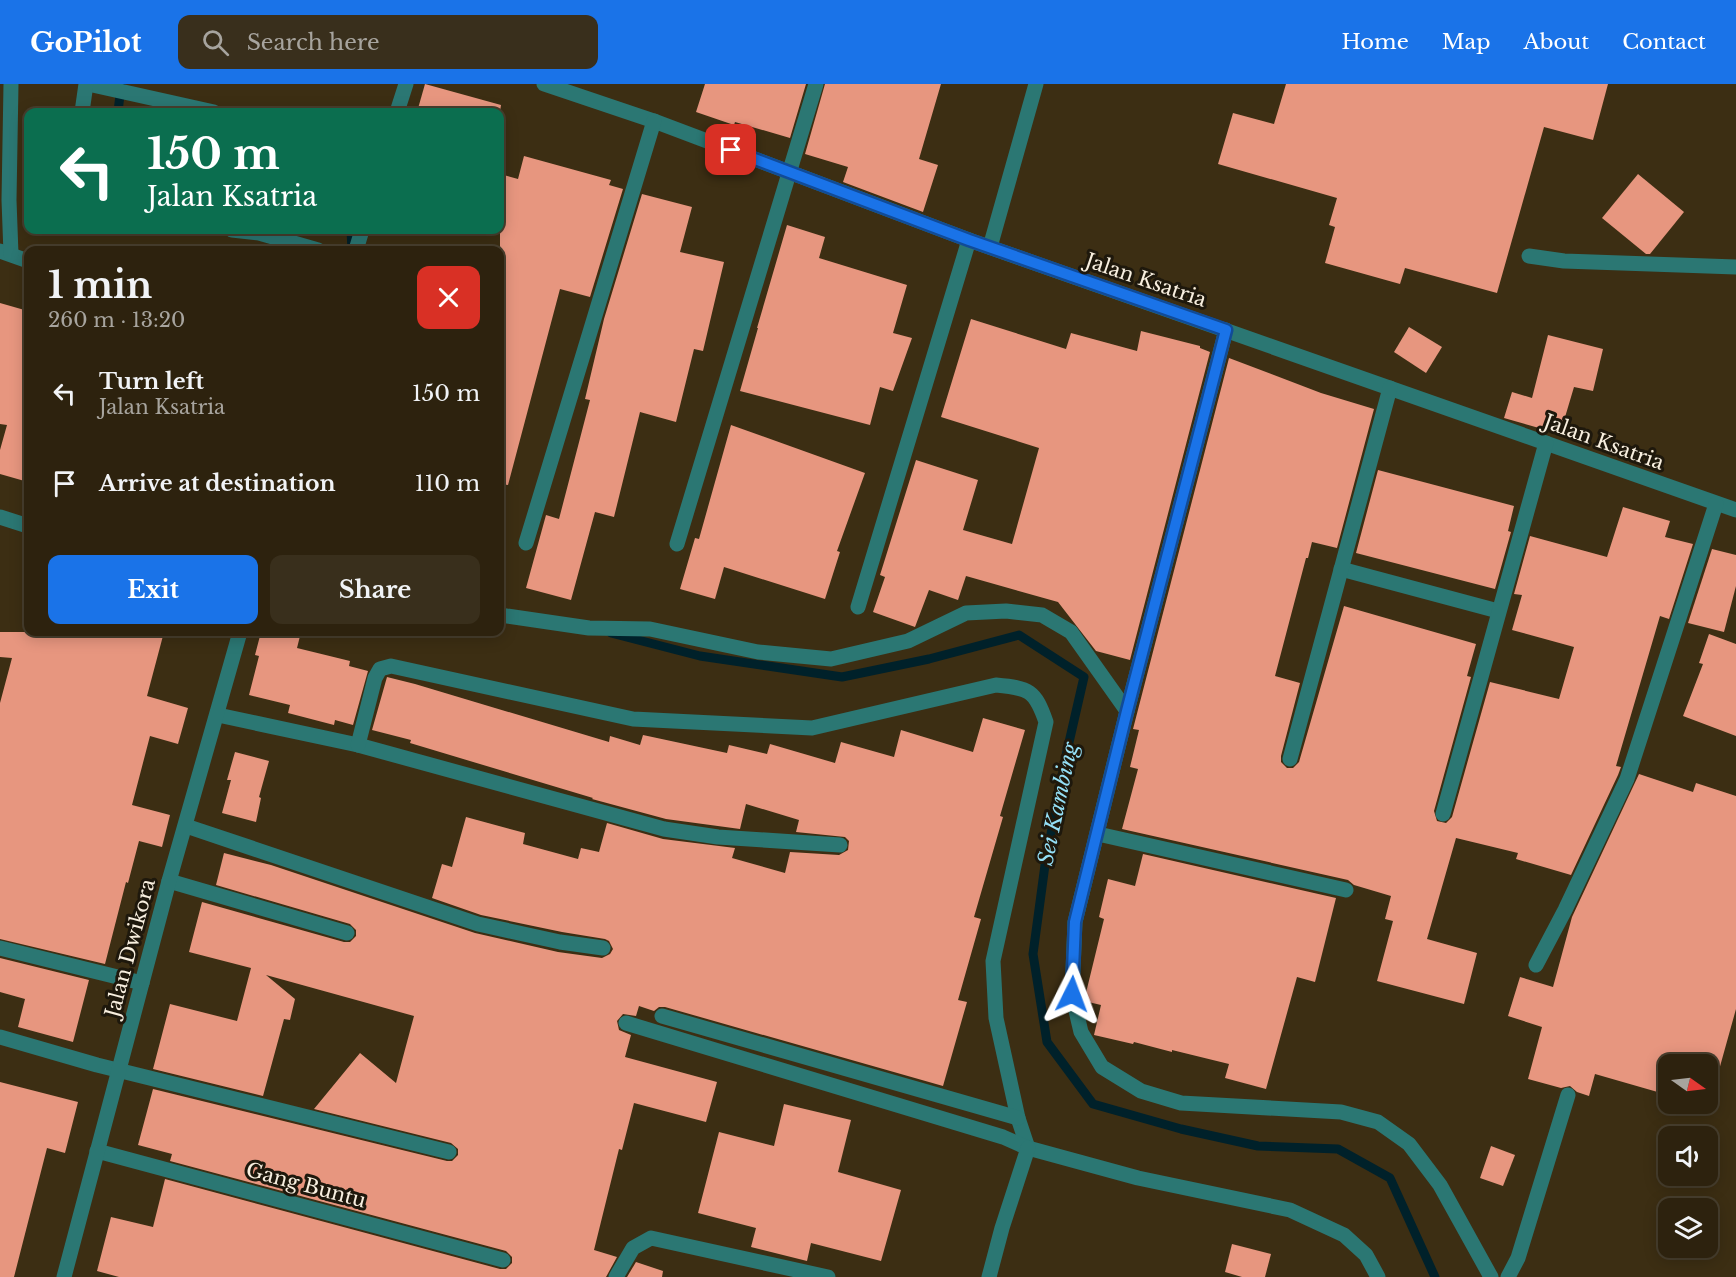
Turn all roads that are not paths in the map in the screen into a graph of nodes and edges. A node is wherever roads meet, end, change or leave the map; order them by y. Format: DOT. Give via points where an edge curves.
graph roads {
  1 [pos="11,84"];
  2 [pos="87,84"];
  3 [pos="406,84"];
  4 [pos="545,84"];
  5 [pos="816,84"];
  6 [pos="1036,84"];
  7 [pos="83,108"];
  8 [pos="196,108"];
  9 [pos="398,108"];
  10 [pos="654,121"];
  11 [pos="789,172"];
  12 [pos="262,234"];
  13 [pos="969,240"];
  14 [pos="304,246"];
  15 [pos="990,247"];
  16 [pos="5,253"];
  17 [pos="1528,256"];
  18 [pos="24,260"];
  19 [pos="1736,267"];
  20 [pos="1226,330"];
  21 [pos="1390,388"];
  22 [pos="1545,443"];
  23 [pos="1716,504"];
  24 [pos="1736,510"];
  25 [pos="0,517"];
  26 [pos="24,525"];
  27 [pos="526,543"];
  28 [pos="677,544"];
  29 [pos="1341,569"];
  30 [pos="858,607"];
  31 [pos="1498,611"];
  32 [pos="504,616"];
  33 [pos="239,636"];
  34 [pos="1127,711"];
  35 [pos="218,714"];
  36 [pos="358,745"];
  37 [pos="1290,759"];
  38 [pos="1443,814"];
  39 [pos="186,826"];
  40 [pos="1098,834"];
  41 [pos="840,845"];
  42 [pos="169,881"];
  43 [pos="1346,890"];
  44 [pos="347,933"];
  45 [pos="0,948"];
  46 [pos="603,948"];
  47 [pos="1536,964"];
  48 [pos="142,983"];
  49 [pos="662,1016"];
  50 [pos="626,1023"];
  51 [pos="0,1037"];
  52 [pos="118,1069"];
  53 [pos="1568,1095"];
  54 [pos="1018,1118"];
  55 [pos="1028,1148"];
  56 [pos="97,1151"];
  57 [pos="449,1152"];
  58 [pos="503,1260"];
  59 [pos="64,1277"];
  60 [pos="616,1277"];
  61 [pos="828,1277"];
  62 [pos="989,1277"];
  63 [pos="1378,1277"];
  64 [pos="1491,1277"];
  65 [pos="1508,1277"];
  1 -- 16 [label="street"];
  2 -- 7 [label="street"];
  2 -- 8 [label="street"];
  3 -- 9 [label="street"];
  4 -- 10 [label="street, Jalan Ksatria"];
  5 -- 11 [label="street"];
  6 -- 15 [label="street"];
  10 -- 11 [label="street, Jalan Ksatria"];
  10 -- 27 [label="street"];
  11 -- 13 [label="street, Jalan Ksatria"];
  11 -- 28 [label="street"];
  12 -- 14 [label="street"];
  13 -- 15 [label="street, Jalan Ksatria"];
  13 -- 30 [label="street"];
  15 -- 20 [label="street, Jalan Ksatria"];
  16 -- 18 [label="street"];
  17 -- 19 [label="street"];
  20 -- 21 [label="street, Jalan Ksatria"];
  20 -- 34 [label="street"];
  21 -- 22 [label="street, Jalan Ksatria"];
  21 -- 29 [label="street"];
  22 -- 23 [label="street, Jalan Ksatria"];
  22 -- 31 [label="street"];
  23 -- 24 [label="street, Jalan Ksatria"];
  23 -- 47 [label="street" via="1627,779"];
  25 -- 26 [label="street"];
  29 -- 31 [label="street"];
  29 -- 37 [label="street"];
  31 -- 38 [label="street"];
  32 -- 34 [label="street" via="589,628 650,629 758,652 831,659 908,641 966,613 1006,611 1042,615 1071,632"];
  33 -- 35 [label="street, Jalan Dwikora"];
  34 -- 40 [label="street"];
  35 -- 36 [label="street"];
  35 -- 39 [label="street, Jalan Dwikora"];
  36 -- 41 [label="street" via="664,829 718,837"];
  36 -- 54 [label="street" via="375,678 380,669 391,666 633,719 812,728 996,685 1023,687 1039,703 1046,722 993,961 996,1018"];
  39 -- 42 [label="street, Jalan Dwikora"];
  39 -- 46 [label="street" via="478,924"];
  40 -- 43 [label="street"];
  40 -- 64 [label="street" via="1075,922 1072,994 1082,1032 1102,1067 1141,1091 1181,1103 1341,1112 1378,1122 1409,1144 1440,1185"];
  42 -- 44 [label="street"];
  42 -- 48 [label="street, Jalan Dwikora"];
  45 -- 48 [label="street"];
  48 -- 52 [label="street, Jalan Dwikora"];
  49 -- 54 [label="street"];
  50 -- 55 [label="street" via="1003,1137"];
  51 -- 52 [label="street"];
  52 -- 56 [label="street, Jalan Dwikora"];
  52 -- 57 [label="street"];
  53 -- 65 [label="street" via="1518,1258"];
  54 -- 55 [label="street"];
  55 -- 62 [label="street"];
  55 -- 63 [label="street" via="1138,1178 1290,1210 1344,1235 1366,1255"];
  56 -- 58 [label="street, Gang Buntu"];
  56 -- 59 [label="street, Jalan Dwikora"];
  60 -- 61 [label="street" via="633,1248 651,1238"];
}
